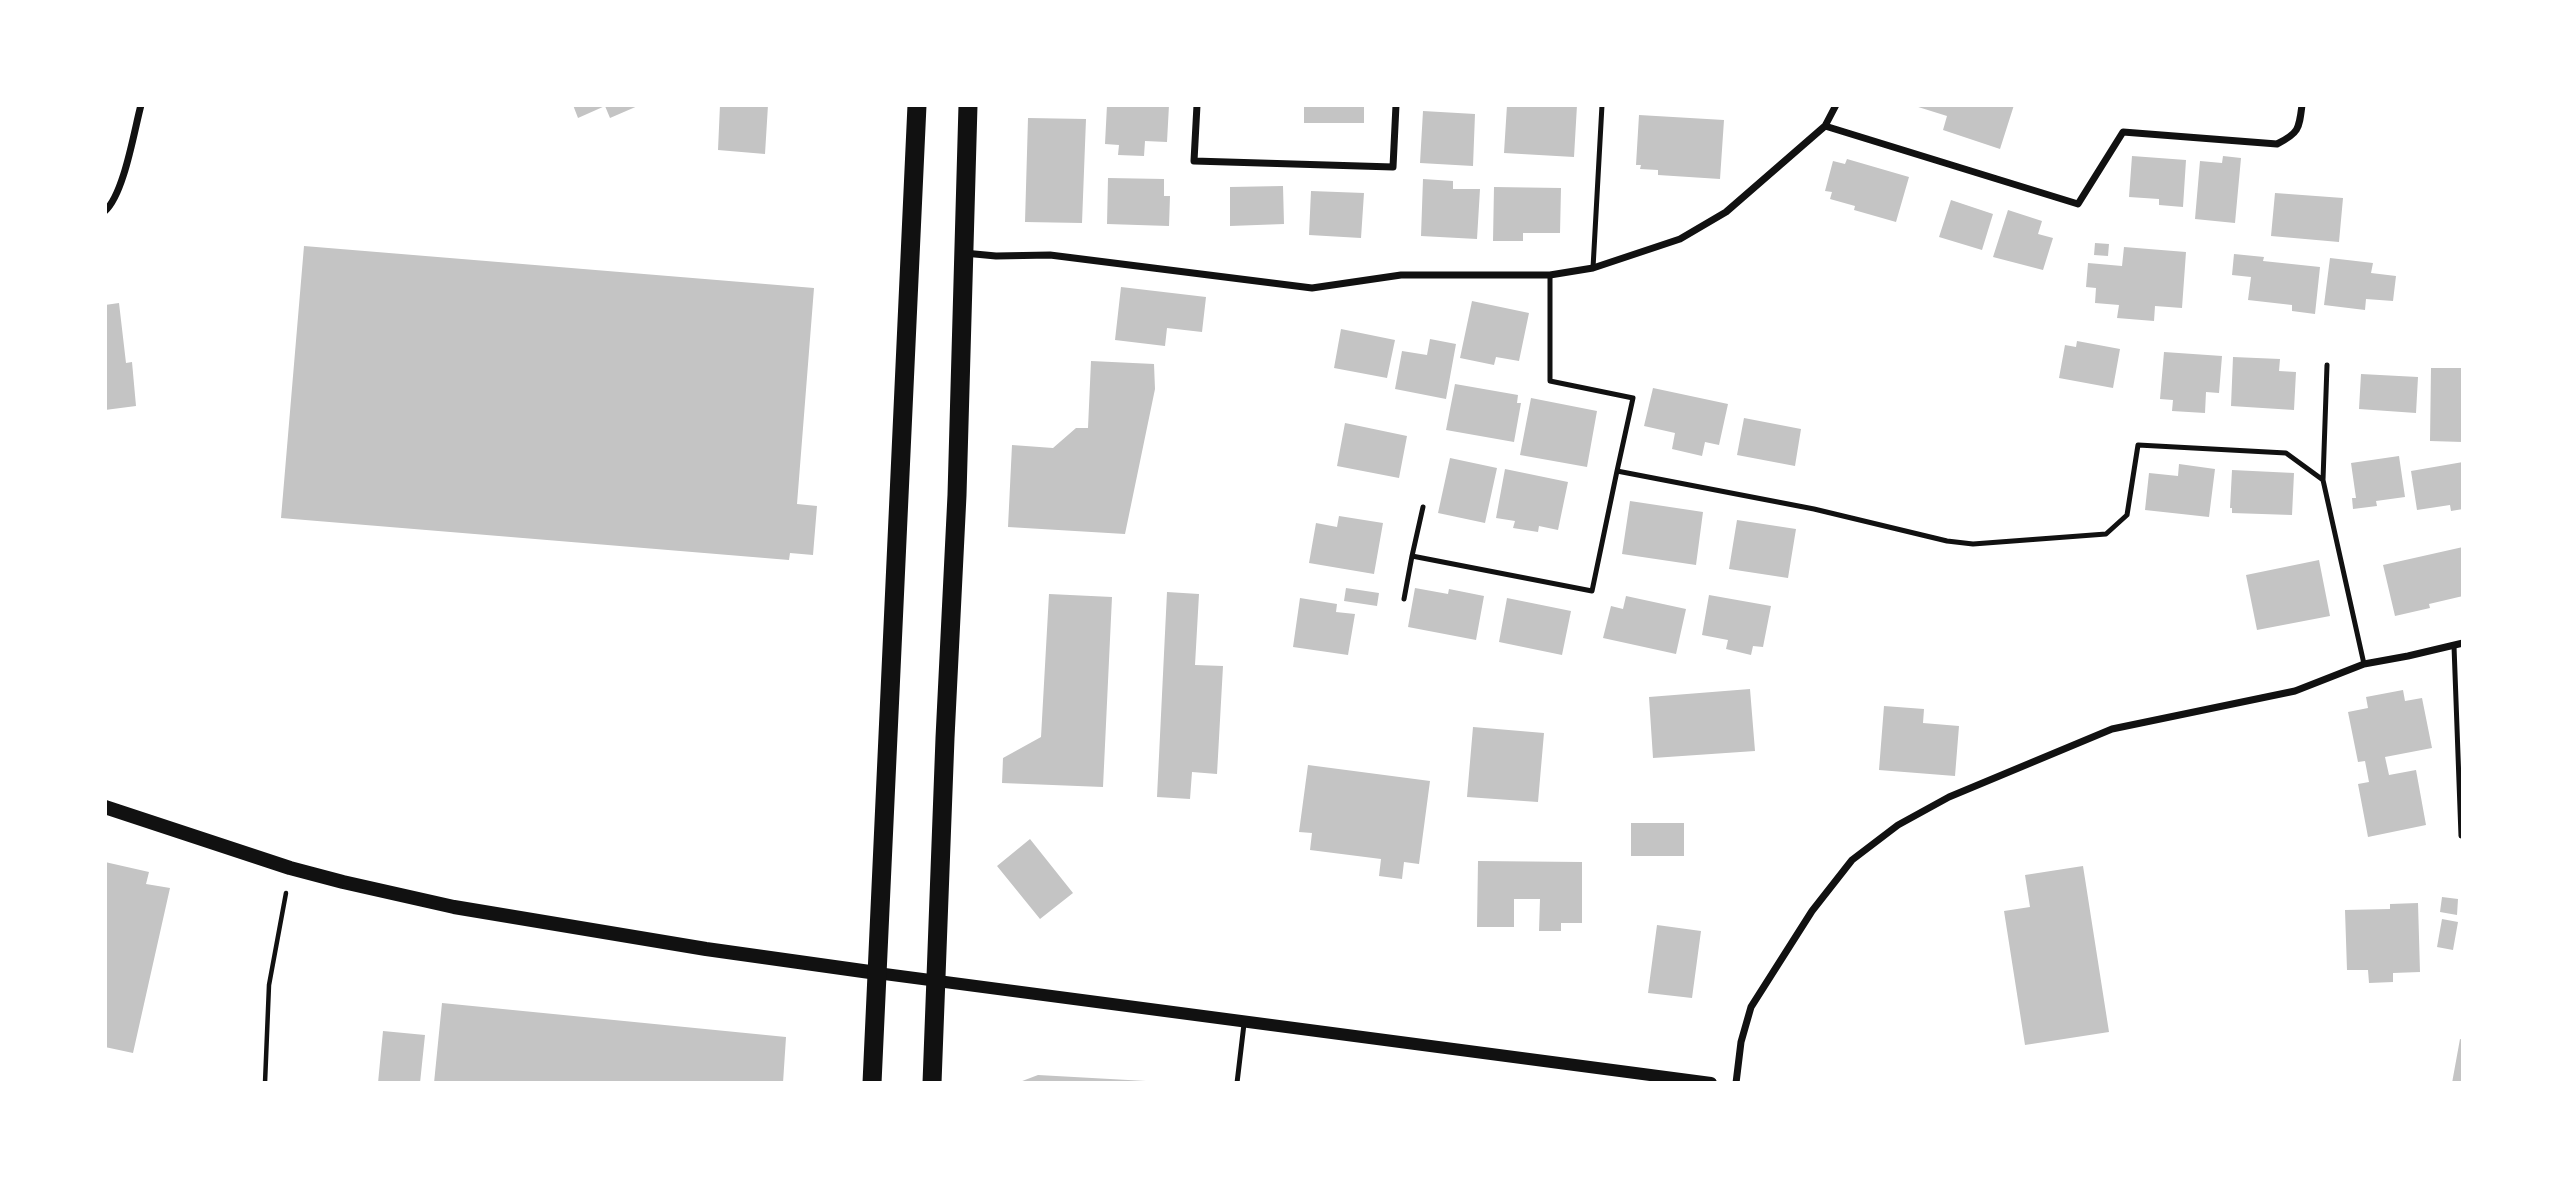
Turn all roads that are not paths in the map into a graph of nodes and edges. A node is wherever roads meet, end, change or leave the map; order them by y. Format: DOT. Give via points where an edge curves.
graph roads {
  1 [pos="141,105"];
  2 [pos="917,105"];
  3 [pos="968,105"];
  4 [pos="1198,105"];
  5 [pos="1396,105"];
  6 [pos="1602,105"];
  7 [pos="1836,105"];
  8 [pos="2302,105"];
  9 [pos="1825,126"];
  10 [pos="105,211"];
  11 [pos="963,253"];
  12 [pos="1593,268"];
  13 [pos="1550,275"];
  14 [pos="2327,365"];
  15 [pos="1617,471"];
  16 [pos="2323,480"];
  17 [pos="1423,507"];
  18 [pos="1412,556"];
  19 [pos="1404,599"];
  20 [pos="2463,643"];
  21 [pos="2454,646"];
  22 [pos="2364,664"];
  23 [pos="105,807"];
  24 [pos="2460,836"];
  25 [pos="877,973"];
  26 [pos="937,980"];
  27 [pos="1244,1021"];
  28 [pos="872,1083"];
  29 [pos="932,1083"];
  30 [pos="1237,1083"];
  31 [pos="1711,1083"];
  32 [pos="1736,1083"];
  1 -- 10 [label="street" via="121,182 113,204"];
  2 -- 25 [label="highway"];
  3 -- 11 [label="highway"];
  4 -- 5 [label="street" via="1194,162 1392,167"];
  6 -- 12 [label="lane"];
  7 -- 9 [label="street"];
  8 -- 9 [label="street" via="2294,135 2277,144 2123,132 2078,204"];
  9 -- 12 [label="street" via="1726,212 1680,239"];
  11 -- 13 [label="street" via="1050,255 1312,288 1401,275"];
  11 -- 26 [label="highway"];
  12 -- 13 [label="street"];
  13 -- 15 [label="lane" via="1550,381 1633,398"];
  14 -- 16 [label="lane"];
  15 -- 16 [label="lane" via="1973,544 2106,534 2127,515 2138,445 2286,453"];
  15 -- 18 [label="lane" via="1592,591"];
  16 -- 22 [label="lane"];
  17 -- 18 [label="lane"];
  18 -- 19 [label="lane"];
  20 -- 21 [label="street"];
  21 -- 22 [label="street"];
  21 -- 24 [label="lane"];
  22 -- 32 [label="street" via="2295,691 2112,729 1949,797 1898,825 1852,860 1812,911 1751,1007"];
  23 -- 25 [label="main road" via="290,868 454,907"];
  25 -- 26 [label="street"];
  25 -- 28 [label="highway"];
  26 -- 27 [label="street"];
  26 -- 29 [label="highway"];
  27 -- 30 [label="lane"];
  27 -- 31 [label="street"];
}
